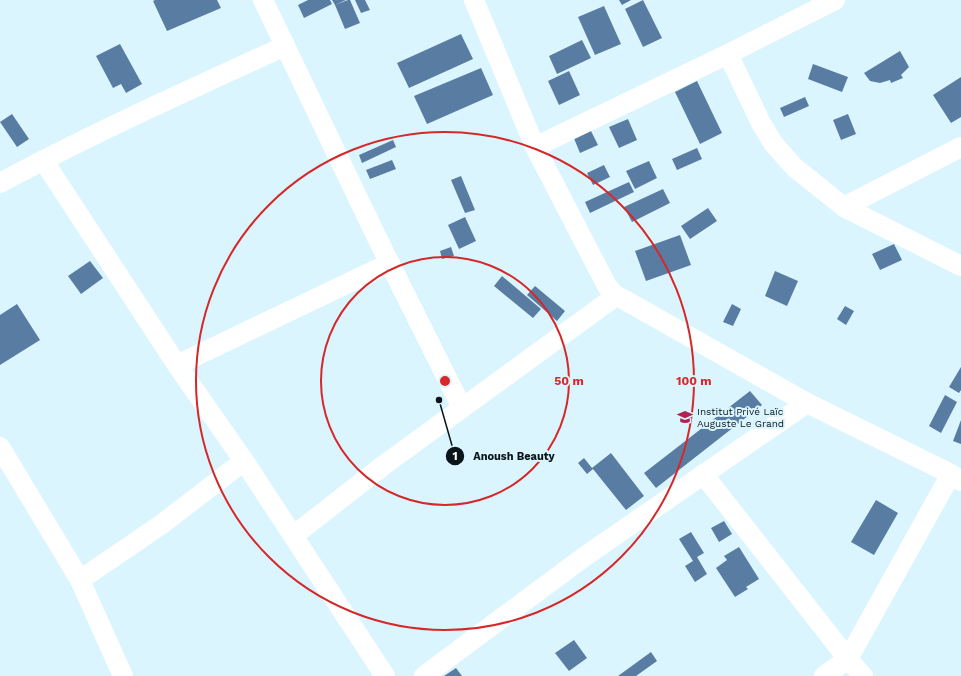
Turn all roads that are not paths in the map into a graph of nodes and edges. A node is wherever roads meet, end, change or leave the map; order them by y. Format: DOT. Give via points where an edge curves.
graph roads {
  1 [pos="263,0"];
  2 [pos="474,0"];
  3 [pos="835,0"];
  4 [pos="285,46"];
  5 [pos="728,54"];
  6 [pos="535,147"];
  7 [pos="961,147"];
  8 [pos="43,160"];
  9 [pos="0,183"];
  10 [pos="844,207"];
  11 [pos="390,262"];
  12 [pos="961,266"];
  13 [pos="616,296"];
  14 [pos="177,365"];
  15 [pos="807,403"];
  16 [pos="462,408"];
  17 [pos="0,447"];
  18 [pos="244,461"];
  19 [pos="703,474"];
  20 [pos="956,478"];
  21 [pos="293,536"];
  22 [pos="80,580"];
  23 [pos="848,660"];
  24 [pos="123,676"];
  25 [pos="385,676"];
  26 [pos="424,676"];
  27 [pos="824,676"];
  28 [pos="863,676"];
  1 -- 4 [label="street"];
  2 -- 6 [label="street"];
  3 -- 5 [label="street"];
  4 -- 8 [label="street" via="159,103"];
  4 -- 11 [label="street"];
  5 -- 6 [label="street"];
  5 -- 10 [label="street" via="773,143 794,167"];
  6 -- 13 [label="street" via="607,286"];
  7 -- 10 [label="street"];
  8 -- 9 [label="street"];
  8 -- 14 [label="street"];
  10 -- 12 [label="street"];
  11 -- 14 [label="street"];
  11 -- 16 [label="street"];
  13 -- 15 [label="street"];
  13 -- 16 [label="street"];
  14 -- 18 [label="street"];
  15 -- 19 [label="street"];
  15 -- 20 [label="street"];
  16 -- 21 [label="street"];
  17 -- 22 [label="street"];
  18 -- 21 [label="street"];
  18 -- 22 [label="street" via="162,524"];
  19 -- 23 [label="street"];
  19 -- 26 [label="street" via="584,557"];
  20 -- 23 [label="street"];
  21 -- 25 [label="street"];
  22 -- 24 [label="street"];
  23 -- 27 [label="street"];
  23 -- 28 [label="street"];
}
